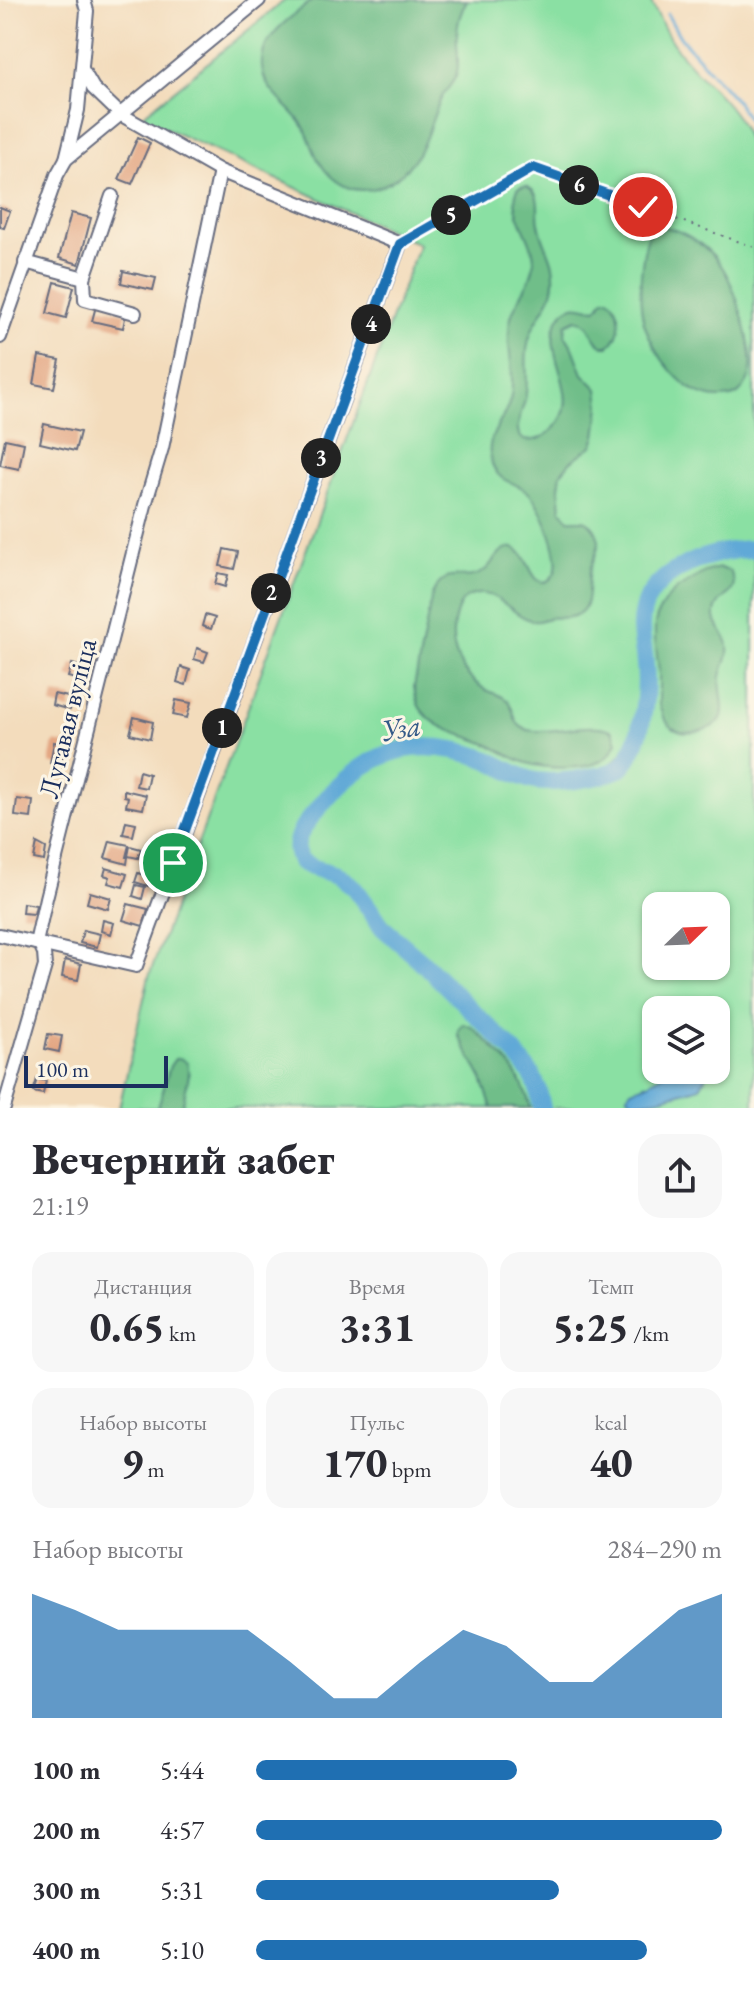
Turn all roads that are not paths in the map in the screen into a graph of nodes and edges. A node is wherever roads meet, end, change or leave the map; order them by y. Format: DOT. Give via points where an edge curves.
graph roads {
  1 [pos="84,0"];
  2 [pos="259,0"];
  3 [pos="82,69"];
  4 [pos="120,114"];
  5 [pos="66,159"];
  6 [pos="220,171"];
  7 [pos="112,196"];
  8 [pos="25,262"];
  9 [pos="84,278"];
  10 [pos="135,313"];
  11 [pos="0,337"];
  12 [pos="0,935"];
  13 [pos="38,944"];
  14 [pos="4,1108"];
  1 -- 3 [label="street"];
  2 -- 4 [label="street"];
  3 -- 4 [label="street"];
  3 -- 5 [label="street"];
  4 -- 5 [label="street"];
  4 -- 6 [label="street"];
  5 -- 8 [label="street"];
  6 -- 13 [label="street, Лугавая вуліца" via="162,448"];
  6 -- 13 [label="street" via="400,244 136,966"];
  7 -- 9 [label="street"];
  8 -- 9 [label="street"];
  8 -- 11 [label="street"];
  9 -- 10 [label="street" via="85,299"];
  12 -- 13 [label="street"];
  13 -- 14 [label="street, Лугавая вуліца" via="45,966"];
}
